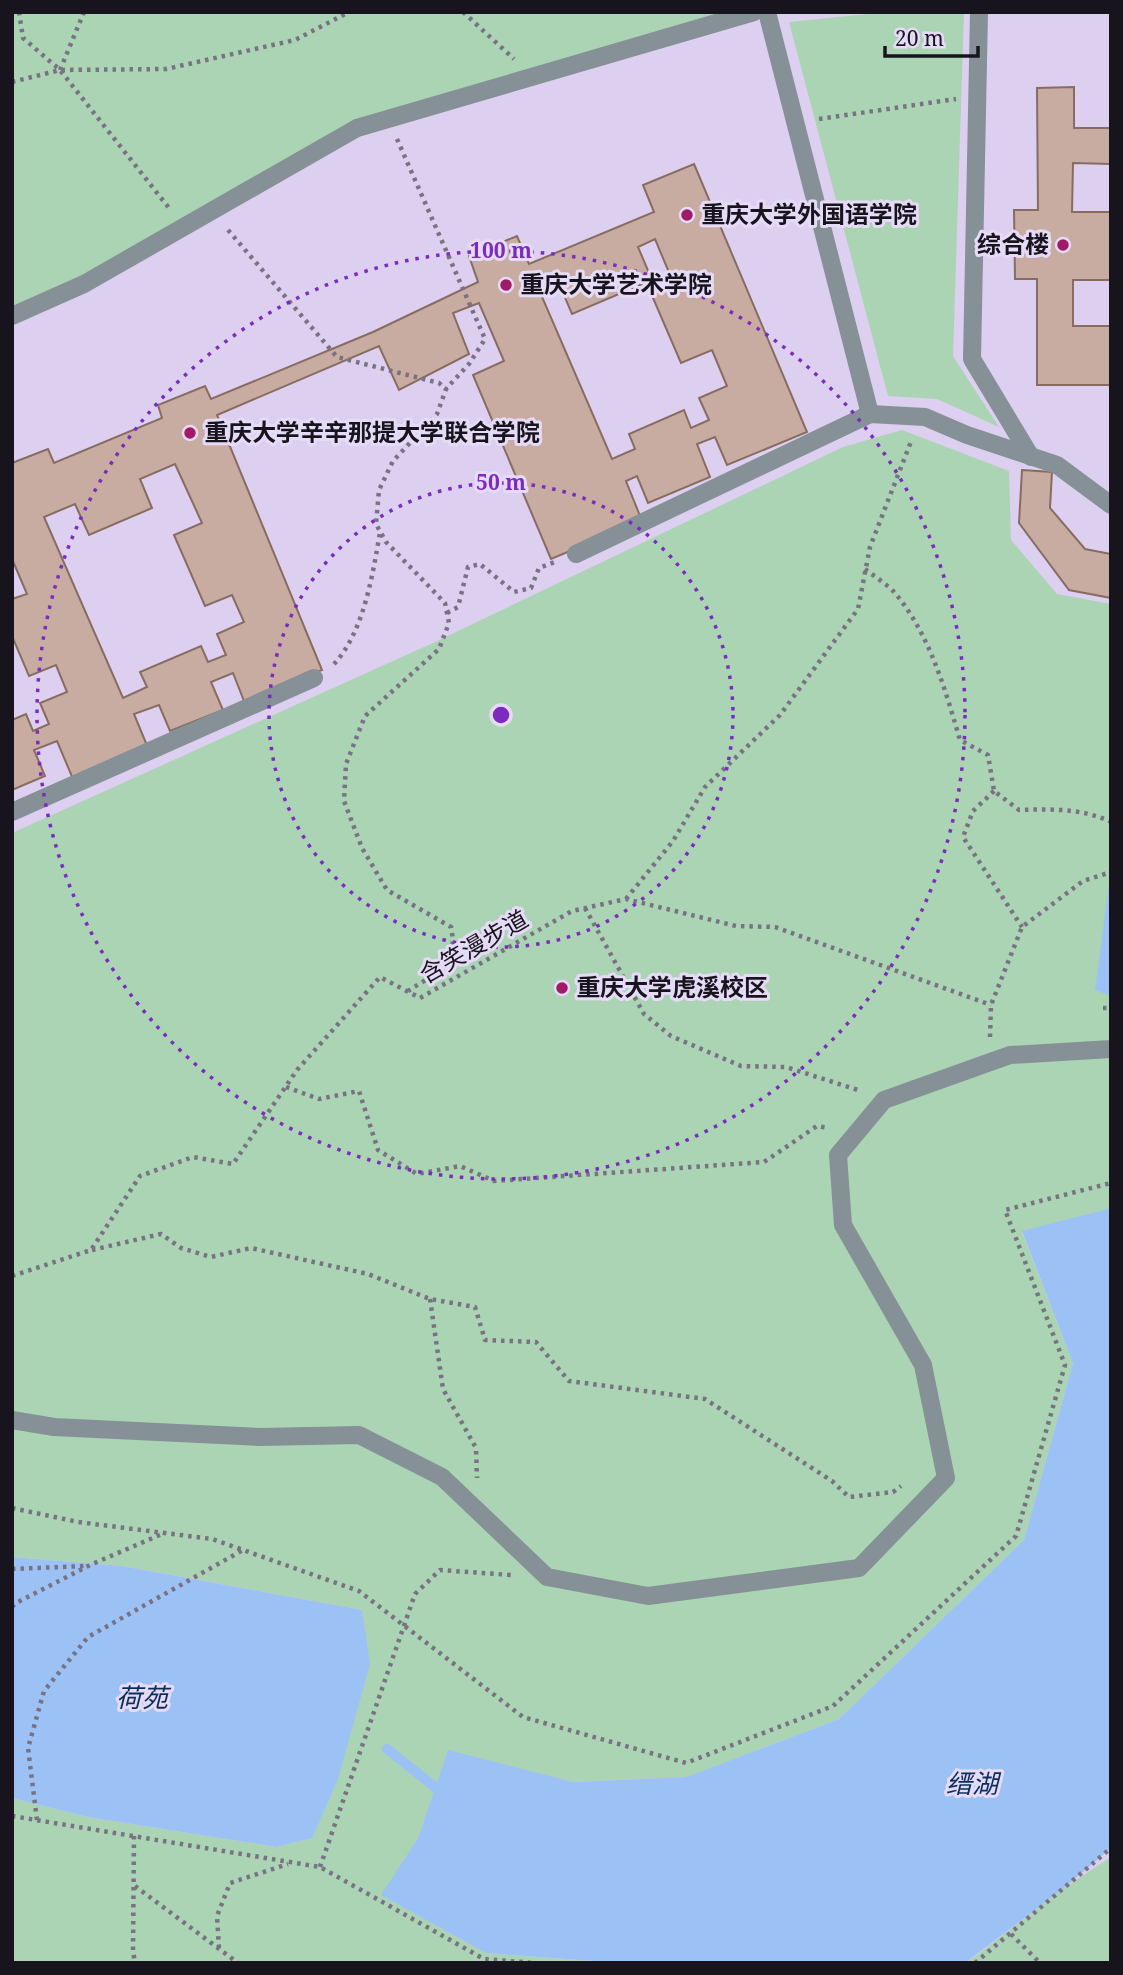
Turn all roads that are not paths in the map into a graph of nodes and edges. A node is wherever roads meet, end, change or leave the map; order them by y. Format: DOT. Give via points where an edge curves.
graph roads {
  1 [pos="754,12"];
  2 [pos="767,12"];
  3 [pos="979,12"];
  4 [pos="12,316"];
  5 [pos="870,414"];
  6 [pos="1031,457"];
  7 [pos="1111,505"];
  8 [pos="576,554"];
  9 [pos="314,678"];
  10 [pos="12,812"];
  11 [pos="1111,1049"];
  12 [pos="12,1420"];
  1 -- 4 [label="lane" via="357,128 84,284"];
  2 -- 5 [label="lane"];
  3 -- 6 [label="lane" via="972,359"];
  5 -- 6 [label="lane" via="925,417"];
  5 -- 8 [label="lane"];
  6 -- 7 [label="lane" via="1057,465"];
  9 -- 10 [label="lane"];
  11 -- 12 [label="lane" via="1010,1055 884,1100 838,1155 842,1225 923,1365 946,1478 859,1568 649,1596 547,1577 442,1477 359,1435 260,1437 54,1427"];
}
